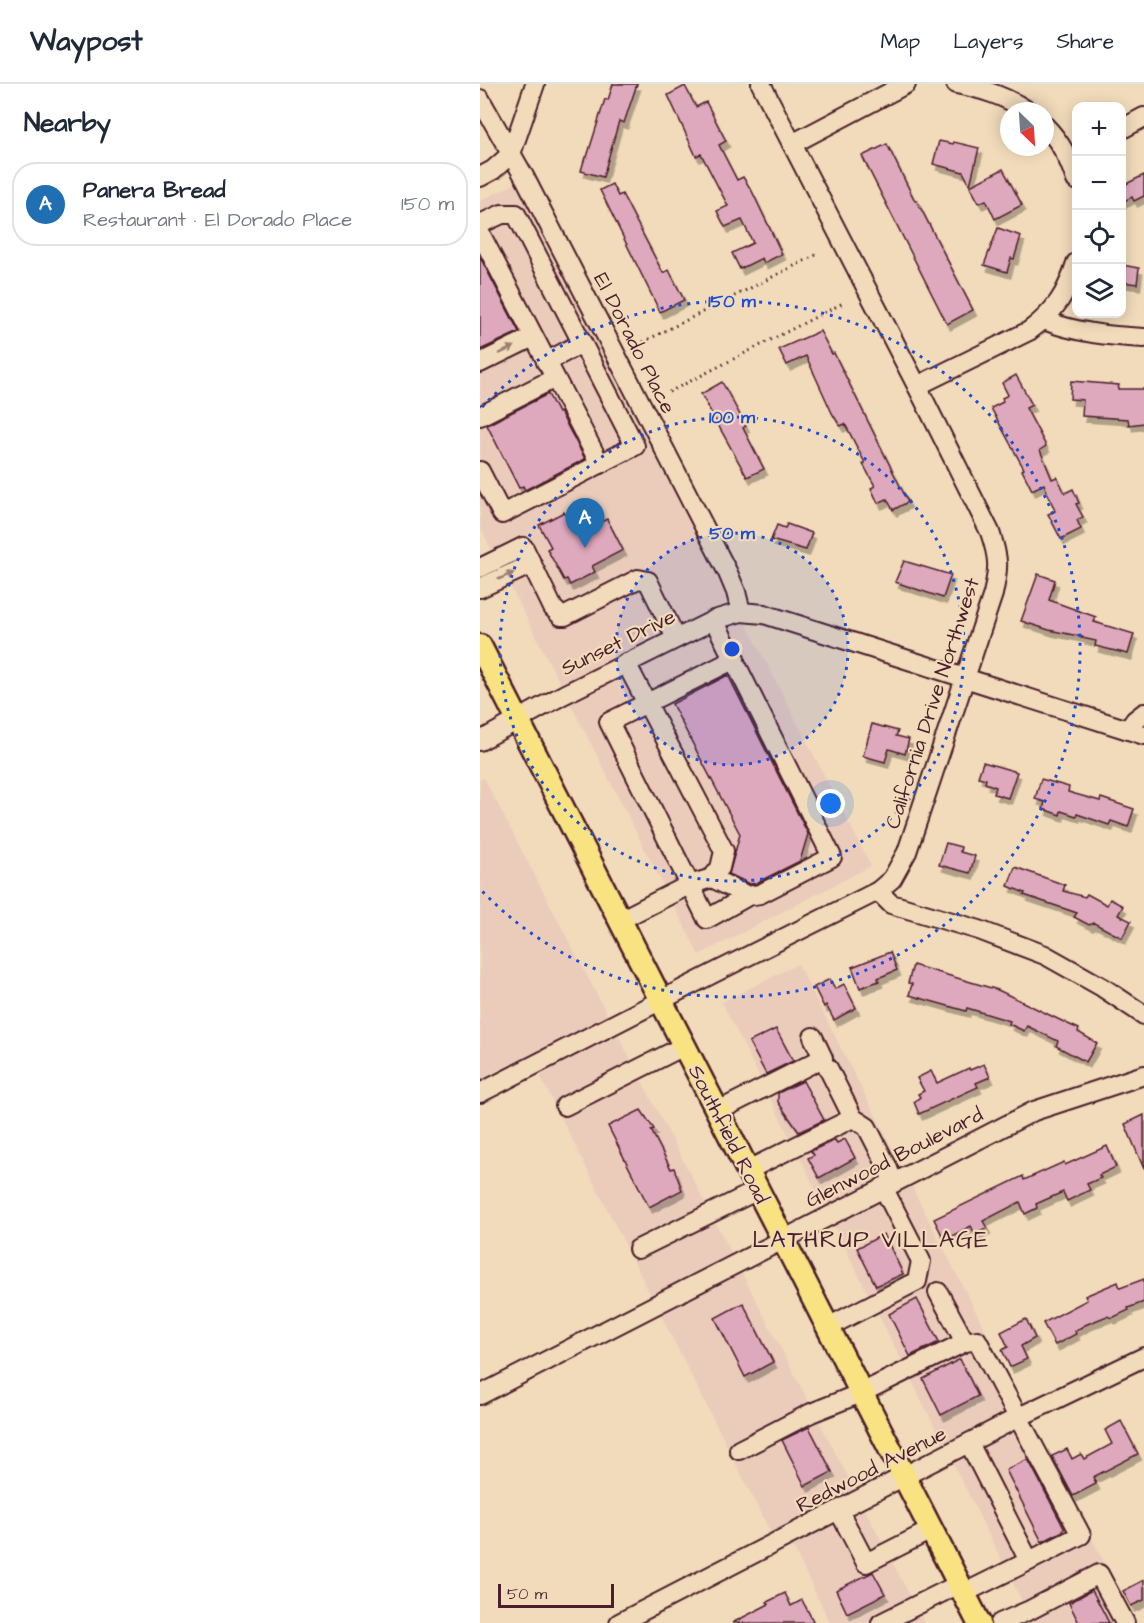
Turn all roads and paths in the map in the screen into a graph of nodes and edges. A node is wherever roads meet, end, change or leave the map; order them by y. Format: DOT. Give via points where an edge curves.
graph roads {
  1 [pos="536,84"];
  2 [pos="761,84"];
  3 [pos="906,84"];
  4 [pos="956,84"];
  5 [pos="480,99"];
  6 [pos="1013,102"];
  7 [pos="1144,117"];
  8 [pos="1126,127"];
  9 [pos="1054,135"];
  10 [pos="792,144"];
  11 [pos="510,154"];
  12 [pos="1072,154"];
  13 [pos="480,177"];
  14 [pos="480,224"];
  15 [pos="480,233"];
  16 [pos="818,254"];
  17 [pos="1077,264"];
  18 [pos="843,303"];
  19 [pos="1044,320"];
  20 [pos="533,337"];
  21 [pos="1144,338"];
  22 [pos="643,342"];
  23 [pos="582,343"];
  24 [pos="546,362"];
  25 [pos="480,363"];
  26 [pos="555,378"];
  27 [pos="917,386"];
  28 [pos="669,392"];
  29 [pos="480,416"];
  30 [pos="600,464"];
  31 [pos="480,471"];
  32 [pos="532,564"];
  33 [pos="480,568"];
  34 [pos="480,588"];
  35 [pos="741,612"];
  36 [pos="714,620"];
  37 [pos="676,638"];
  38 [pos="480,646"];
  39 [pos="735,659"];
  40 [pos="626,663"];
  41 [pos="964,677"];
  42 [pos="647,704"];
  43 [pos="1144,713"];
  44 [pos="519,720"];
  45 [pos="1136,732"];
  46 [pos="480,741"];
  47 [pos="712,878"];
  48 [pos="688,885"];
  49 [pos="878,891"];
  50 [pos="748,896"];
  51 [pos="620,920"];
  52 [pos="661,1000"];
  53 [pos="1144,1015"];
  54 [pos="813,1037"];
  55 [pos="684,1046"];
  56 [pos="828,1068"];
  57 [pos="1144,1075"];
  58 [pos="480,1093"];
  59 [pos="566,1107"];
  60 [pos="718,1112"];
  61 [pos="853,1118"];
  62 [pos="753,1180"];
  63 [pos="888,1185"];
  64 [pos="783,1239"];
  65 [pos="638,1249"];
  66 [pos="938,1292"];
  67 [pos="828,1327"];
  68 [pos="965,1342"];
  69 [pos="1144,1357"];
  70 [pos="861,1393"];
  71 [pos="480,1395"];
  72 [pos="1019,1418"];
  73 [pos="969,1443"];
  74 [pos="739,1450"];
  75 [pos="905,1477"];
  76 [pos="839,1511"];
  77 [pos="931,1530"];
  78 [pos="1029,1561"];
  79 [pos="962,1589"];
  80 [pos="619,1623"];
  81 [pos="881,1623"];
  82 [pos="979,1623"];
  83 [pos="1000,1623"];
  84 [pos="1125,1623"];
  1 -- 11 [label="street"];
  2 -- 10 [label="street, California Drive Northwest"];
  3 -- 10 [label="street"];
  4 -- 6 [label="street" via="982,88"];
  5 -- 11 [label="street, El Dorado Place"];
  7 -- 8 [label="street"];
  9 -- 12 [label="street"];
  10 -- 27 [label="street, California Drive Northwest"];
  11 -- 13 [label="street"];
  11 -- 35 [label="street, El Dorado Place" via="728,573"];
  14 -- 23 [label="street" via="502,214 516,214"];
  15 -- 20 [label="street"];
  16 -- 22 [label="path"];
  17 -- 19 [label="street" via="1059,304"];
  18 -- 28 [label="path"];
  19 -- 21 [label="street" via="1093,333"];
  19 -- 27 [label="street"];
  20 -- 24 [label="street"];
  25 -- 20 [label="street, one-way"];
  23 -- 24 [label="street"];
  23 -- 30 [label="street" via="635,446"];
  24 -- 26 [label="street"];
  26 -- 29 [label="street"];
  26 -- 30 [label="street"];
  27 -- 41 [label="street, California Drive Northwest" via="997,552 993,594"];
  30 -- 31 [label="street" via="502,514"];
  32 -- 33 [label="street" via="523,547"];
  34 -- 32 [label="street, one-way"];
  32 -- 37 [label="street" via="553,608 561,616 638,579 648,581"];
  35 -- 36 [label="street, Sunset Drive"];
  35 -- 41 [label="street" via="764,614"];
  36 -- 37 [label="street, Sunset Drive"];
  36 -- 39 [label="street"];
  37 -- 40 [label="street, Sunset Drive"];
  38 -- 44 [label="main road, Southfield Road"];
  39 -- 42 [label="street"];
  39 -- 50 [label="street" via="832,857 760,894"];
  40 -- 42 [label="street"];
  40 -- 44 [label="street, Sunset Drive"];
  41 -- 45 [label="street"];
  41 -- 49 [label="street, California Drive Northwest" via="907,852 892,879"];
  42 -- 47 [label="street" via="724,851 720,868"];
  42 -- 48 [label="street" via="609,722"];
  43 -- 45 [label="street" via="1135,720"];
  44 -- 46 [label="street, Sunset Drive"];
  44 -- 51 [label="main road, Southfield Road"];
  47 -- 48 [label="street"];
  47 -- 50 [label="street"];
  48 -- 50 [label="street" via="706,919"];
  48 -- 51 [label="street"];
  49 -- 52 [label="street, California Drive Northwest"];
  49 -- 53 [label="street" via="891,904 1045,955"];
  51 -- 52 [label="main road, Southfield Road"];
  52 -- 55 [label="main road, Southfield Road"];
  52 -- 58 [label="street, California Drive Northwest"];
  54 -- 60 [label="street" via="823,1058"];
  55 -- 59 [label="street"];
  55 -- 60 [label="main road, Southfield Road"];
  56 -- 61 [label="street"];
  57 -- 63 [label="street, Glenwood Boulevard" via="1034,1111"];
  60 -- 62 [label="main road, Southfield Road"];
  61 -- 62 [label="street"];
  61 -- 63 [label="street" via="867,1127 887,1166"];
  62 -- 64 [label="main road, Southfield Road"];
  62 -- 65 [label="street"];
  63 -- 64 [label="street, Glenwood Boulevard"];
  63 -- 67 [label="street" via="921,1261 917,1281"];
  64 -- 67 [label="main road, Southfield Road"];
  64 -- 71 [label="street, Glenwood Boulevard"];
  66 -- 68 [label="street"];
  67 -- 70 [label="main road, Southfield Road"];
  68 -- 70 [label="street"];
  68 -- 72 [label="street" via="977,1340"];
  69 -- 72 [label="street, Redwood Avenue"];
  70 -- 74 [label="street" via="811,1413"];
  70 -- 75 [label="main road, Southfield Road"];
  72 -- 73 [label="street, Redwood Avenue"];
  72 -- 78 [label="street" via="1081,1535"];
  73 -- 75 [label="street, Redwood Avenue"];
  73 -- 78 [label="street"];
  75 -- 76 [label="street, Redwood Avenue"];
  75 -- 77 [label="main road, Southfield Road"];
  76 -- 77 [label="street" via="866,1563"];
  76 -- 80 [label="street, Redwood Avenue"];
  77 -- 79 [label="main road, Southfield Road"];
  78 -- 79 [label="street"];
  79 -- 81 [label="street"];
  79 -- 82 [label="main road, Southfield Road"];
  83 -- 84 [label="street" via="1099,1574"];
}
